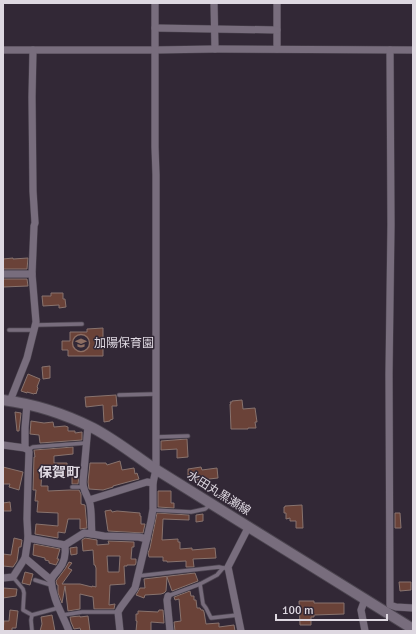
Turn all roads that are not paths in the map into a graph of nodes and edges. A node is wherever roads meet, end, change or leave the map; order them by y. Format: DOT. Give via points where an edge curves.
graph roads {
  1 [pos="155,3"];
  2 [pos="214,3"];
  3 [pos="277,3"];
  4 [pos="155,28"];
  5 [pos="214,29"];
  6 [pos="277,30"];
  7 [pos="215,49"];
  8 [pos="277,49"];
  9 [pos="3,50"];
  10 [pos="33,50"];
  11 [pos="155,50"];
  12 [pos="390,50"];
  13 [pos="413,50"];
  14 [pos="3,274"];
  15 [pos="32,274"];
  16 [pos="82,324"];
  17 [pos="34,327"];
  18 [pos="9,330"];
  19 [pos="156,394"];
  20 [pos="119,396"];
  21 [pos="7,400"];
  22 [pos="27,404"];
  23 [pos="88,426"];
  24 [pos="188,436"];
  25 [pos="156,437"];
  26 [pos="86,443"];
  27 [pos="3,445"];
  28 [pos="27,449"];
  29 [pos="156,469"];
  30 [pos="153,483"];
  31 [pos="72,487"];
  32 [pos="83,487"];
  33 [pos="89,500"];
  34 [pos="212,503"];
  35 [pos="153,510"];
  36 [pos="249,526"];
  37 [pos="92,534"];
  38 [pos="28,538"];
  39 [pos="147,539"];
  40 [pos="65,545"];
  41 [pos="26,558"];
  42 [pos="225,567"];
  43 [pos="138,576"];
  44 [pos="13,577"];
  45 [pos="3,578"];
  46 [pos="35,580"];
  47 [pos="51,583"];
  48 [pos="200,584"];
  49 [pos="168,596"];
  50 [pos="364,599"];
  51 [pos="58,608"];
  52 [pos="388,608"];
  53 [pos="413,608"];
  54 [pos="118,612"];
  55 [pos="32,615"];
  56 [pos="63,615"];
  57 [pos="238,615"];
  58 [pos="413,629"];
  59 [pos="32,631"];
  60 [pos="69,631"];
  61 [pos="120,631"];
  62 [pos="170,631"];
  63 [pos="241,631"];
  64 [pos="365,631"];
  1 -- 4 [label="street"];
  2 -- 5 [label="street"];
  3 -- 6 [label="street"];
  4 -- 5 [label="street"];
  4 -- 11 [label="street"];
  5 -- 6 [label="street"];
  5 -- 7 [label="street"];
  6 -- 8 [label="street"];
  7 -- 8 [label="street"];
  7 -- 11 [label="street"];
  8 -- 12 [label="street"];
  9 -- 10 [label="street"];
  10 -- 11 [label="street"];
  10 -- 15 [label="street" via="35,223"];
  11 -- 19 [label="street"];
  12 -- 13 [label="street"];
  12 -- 52 [label="street"];
  14 -- 15 [label="street"];
  15 -- 17 [label="street"];
  16 -- 17 [label="lane"];
  17 -- 18 [label="lane"];
  17 -- 21 [label="street" via="27,358"];
  19 -- 20 [label="lane"];
  19 -- 25 [label="street"];
  21 -- 22 [label="main road, 水田丸黒瀬線"];
  22 -- 23 [label="main road, 水田丸黒瀬線"];
  22 -- 28 [label="street" via="24,428"];
  23 -- 26 [label="street"];
  23 -- 29 [label="main road, 水田丸黒瀬線"];
  24 -- 25 [label="lane"];
  25 -- 29 [label="street"];
  26 -- 28 [label="lane"];
  26 -- 32 [label="street"];
  27 -- 28 [label="street"];
  28 -- 38 [label="street"];
  29 -- 30 [label="street"];
  29 -- 34 [label="main road, 水田丸黒瀬線"];
  30 -- 33 [label="street" via="147,482"];
  30 -- 35 [label="street"];
  31 -- 32 [label="lane"];
  32 -- 33 [label="street"];
  33 -- 37 [label="street"];
  34 -- 35 [label="lane" via="201,511"];
  34 -- 36 [label="main road, 水田丸黒瀬線"];
  35 -- 39 [label="street"];
  36 -- 42 [label="street"];
  36 -- 50 [label="main road, 水田丸黒瀬線"];
  37 -- 39 [label="street"];
  37 -- 40 [label="street" via="84,533"];
  38 -- 40 [label="street"];
  38 -- 41 [label="street"];
  39 -- 43 [label="street"];
  40 -- 47 [label="street" via="64,561"];
  41 -- 44 [label="street"];
  41 -- 47 [label="street"];
  42 -- 43 [label="lane"];
  42 -- 48 [label="lane" via="217,576"];
  42 -- 57 [label="street"];
  43 -- 54 [label="street" via="135,588"];
  44 -- 45 [label="street"];
  44 -- 55 [label="lane" via="23,589 24,610"];
  46 -- 47 [label="lane"];
  47 -- 51 [label="street"];
  48 -- 49 [label="lane"];
  48 -- 57 [label="lane" via="202,604 211,618"];
  49 -- 62 [label="street"];
  50 -- 52 [label="main road, 水田丸黒瀬線"];
  50 -- 64 [label="street" via="361,610"];
  51 -- 55 [label="lane"];
  51 -- 56 [label="street"];
  52 -- 53 [label="street"];
  52 -- 58 [label="main road, 水田丸黒瀬線"];
  54 -- 56 [label="lane"];
  54 -- 61 [label="street"];
  55 -- 59 [label="lane"];
  56 -- 60 [label="street"];
  57 -- 63 [label="street"];
}
